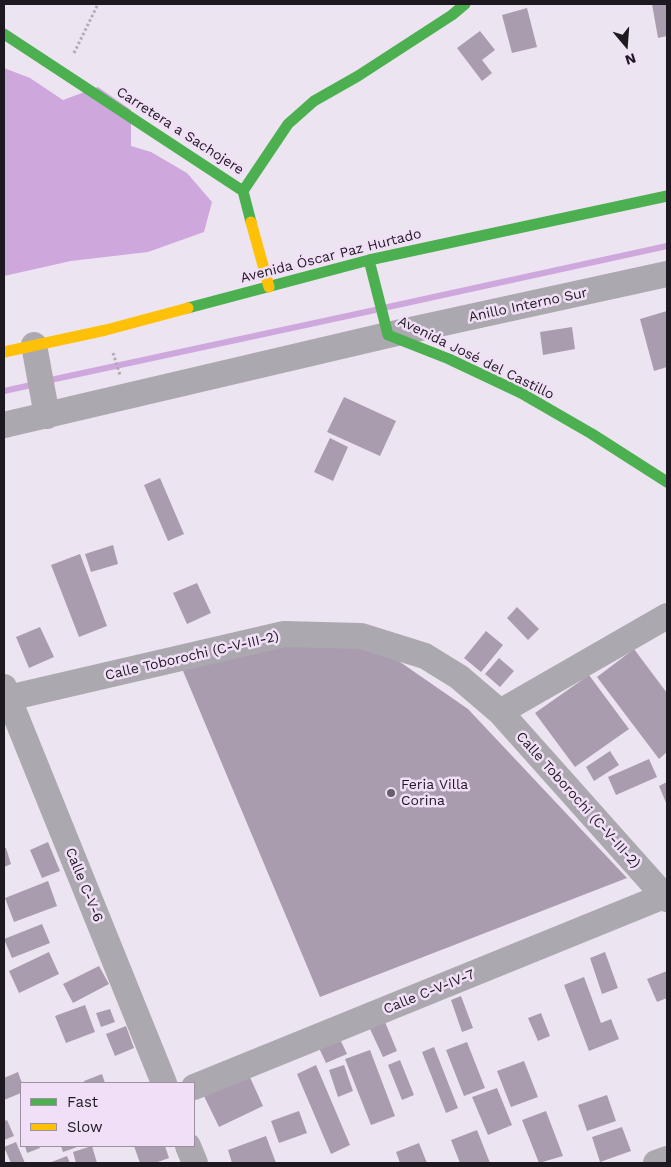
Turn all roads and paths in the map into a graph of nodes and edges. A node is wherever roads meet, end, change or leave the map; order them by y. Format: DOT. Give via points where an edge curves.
graph roads {
  1 [pos="98,4"];
  2 [pos="465,4"];
  3 [pos="4,34"];
  4 [pos="63,73"];
  5 [pos="242,191"];
  6 [pos="667,196"];
  7 [pos="369,260"];
  8 [pos="667,274"];
  9 [pos="269,287"];
  10 [pos="106,330"];
  11 [pos="388,335"];
  12 [pos="34,345"];
  13 [pos="4,352"];
  14 [pos="126,398"];
  15 [pos="44,401"];
  16 [pos="4,426"];
  17 [pos="667,482"];
  18 [pos="667,616"];
  19 [pos="5,695"];
  20 [pos="500,712"];
  21 [pos="666,898"];
  22 [pos="164,1082"];
  23 [pos="195,1087"];
  24 [pos="188,1147"];
  25 [pos="667,1159"];
  26 [pos="195,1163"];
  27 [pos="656,1163"];
  1 -- 4 [label="path"];
  2 -- 5 [label="main road" via="358,76 314,101 288,124"];
  3 -- 4 [label="main road, Carretera a Sachojere"];
  4 -- 5 [label="main road, Carretera a Sachojere"];
  5 -- 9 [label="main road, Carretera a Sachojere"];
  6 -- 7 [label="main road, Avenida Óscar Paz Hurtado"];
  7 -- 9 [label="main road, Avenida Óscar Paz Hurtado"];
  7 -- 11 [label="main road, Avenida José del Castillo"];
  8 -- 11 [label="street, Anillo Interno Sur"];
  9 -- 10 [label="main road, Avenida Óscar Paz Hurtado"];
  10 -- 12 [label="main road, Avenida Óscar Paz Hurtado"];
  10 -- 14 [label="path"];
  11 -- 14 [label="street, Anillo Interno Sur"];
  11 -- 17 [label="main road, Avenida José del Castillo" via="522,393"];
  12 -- 13 [label="main road, Avenida Óscar Paz Hurtado"];
  12 -- 15 [label="street"];
  14 -- 15 [label="street, Anillo Interno Sur"];
  15 -- 16 [label="street, Anillo Interno Sur"];
  18 -- 20 [label="street"];
  19 -- 20 [label="street, Calle Toborochi (C-V-III-2)" via="284,634 361,636 425,656 459,677"];
  19 -- 22 [label="street, Calle C-V-6"];
  20 -- 21 [label="street, Calle Toborochi (C-V-III-2)"];
  21 -- 23 [label="street, Calle C-V-IV-7"];
  24 -- 26 [label="street"];
  25 -- 27 [label="street"];
}
